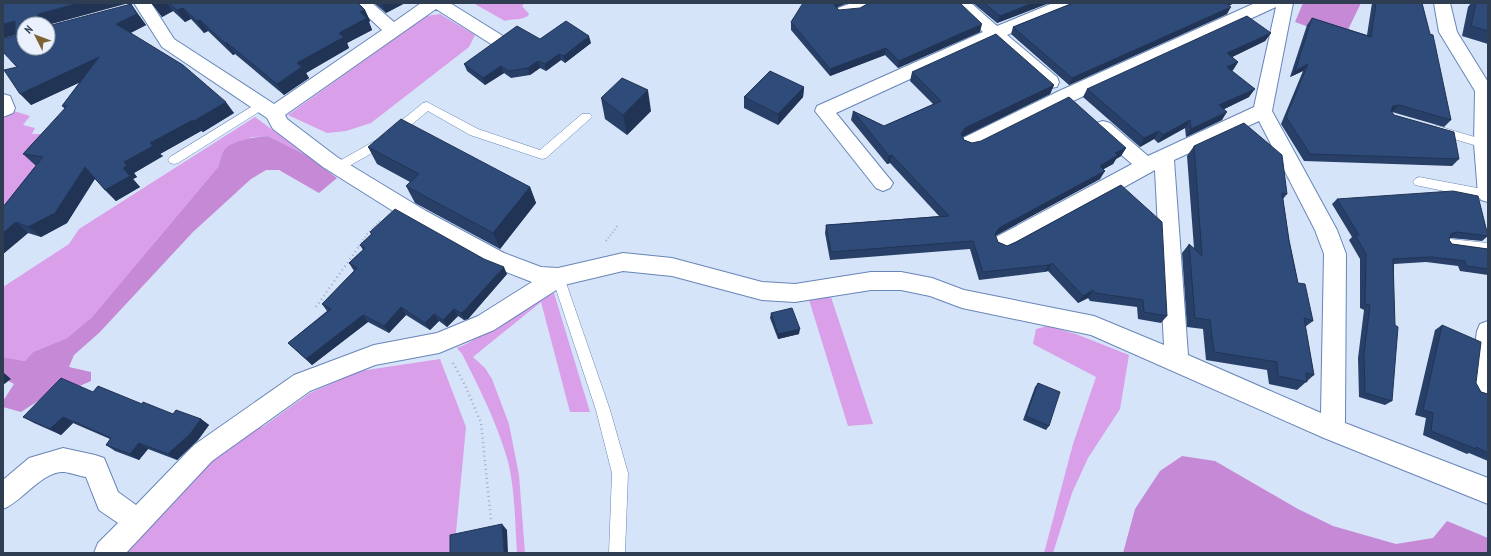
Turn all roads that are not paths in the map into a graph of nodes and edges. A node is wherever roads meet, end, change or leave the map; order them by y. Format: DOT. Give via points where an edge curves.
graph roads {
  1 [pos="361,3"];
  2 [pos="433,3"];
  3 [pos="438,3"];
  4 [pos="868,3"];
  5 [pos="961,3"];
  6 [pos="1068,3"];
  7 [pos="1270,3"];
  8 [pos="1285,3"];
  9 [pos="1442,3"];
  10 [pos="139,7"];
  11 [pos="844,12"];
  12 [pos="394,31"];
  13 [pos="995,33"];
  14 [pos="497,40"];
  15 [pos="1486,92"];
  16 [pos="3,101"];
  17 [pos="1077,106"];
  18 [pos="268,109"];
  19 [pos="3,110"];
  20 [pos="1263,111"];
  21 [pos="586,117"];
  22 [pos="1431,128"];
  23 [pos="970,143"];
  24 [pos="1484,144"];
  25 [pos="174,160"];
  26 [pos="1156,161"];
  27 [pos="338,167"];
  28 [pos="883,182"];
  29 [pos="1419,182"];
  30 [pos="1488,195"];
  31 [pos="1004,243"];
  32 [pos="1450,244"];
  33 [pos="1488,248"];
  34 [pos="558,277"];
  35 [pos="1488,331"];
  36 [pos="1178,361"];
  37 [pos="1481,387"];
  38 [pos="1333,430"];
  39 [pos="1488,491"];
  40 [pos="3,496"];
  41 [pos="137,521"];
  42 [pos="108,553"];
  43 [pos="617,553"];
  1 -- 12 [label="street"];
  2 -- 12 [label="street"];
  3 -- 14 [label="street"];
  4 -- 11 [label="street"];
  5 -- 13 [label="street"];
  6 -- 13 [label="street"];
  7 -- 17 [label="street"];
  8 -- 20 [label="street"];
  9 -- 15 [label="street" via="1448,32"];
  10 -- 18 [label="street" via="168,43"];
  12 -- 18 [label="street"];
  13 -- 17 [label="street"];
  13 -- 28 [label="street" via="824,112"];
  15 -- 24 [label="street"];
  16 -- 19 [label="street" via="6,108"];
  17 -- 23 [label="street"];
  17 -- 26 [label="street"];
  18 -- 25 [label="lane"];
  18 -- 27 [label="street" via="280,124"];
  20 -- 26 [label="street"];
  20 -- 38 [label="street" via="1326,230 1334,254"];
  21 -- 27 [label="lane" via="542,155 474,132 427,106 384,141"];
  22 -- 24 [label="lane"];
  24 -- 30 [label="street"];
  26 -- 31 [label="street"];
  26 -- 36 [label="street"];
  27 -- 34 [label="street" via="496,259 540,276"];
  29 -- 30 [label="lane"];
  32 -- 33 [label="lane"];
  34 -- 36 [label="street" via="623,262 672,267 762,291 795,294 871,281 901,281 932,287 970,300 1094,326"];
  34 -- 41 [label="street" via="486,323 439,343 374,355 302,383 203,453"];
  34 -- 43 [label="lane" via="603,410 620,473"];
  35 -- 37 [label="street"];
  36 -- 38 [label="street"];
  38 -- 39 [label="street"];
  40 -- 41 [label="street" via="38,467 63,460 95,467 108,501"];
  41 -- 42 [label="street"];
}
